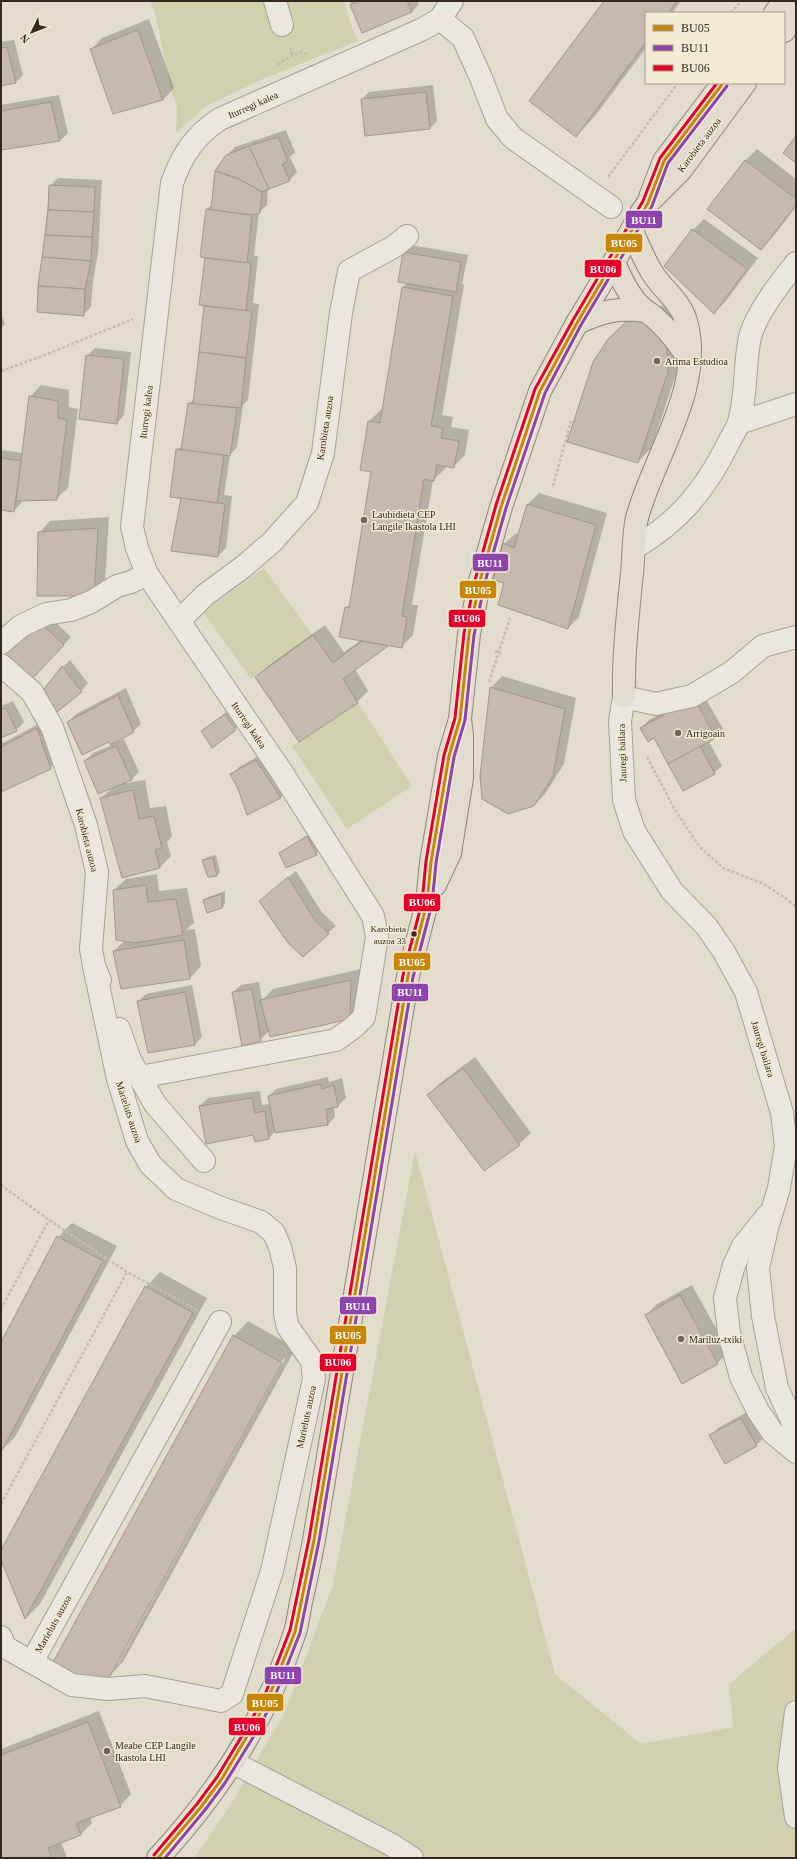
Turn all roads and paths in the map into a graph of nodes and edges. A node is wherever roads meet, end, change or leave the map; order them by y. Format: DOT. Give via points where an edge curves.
graph roads {
  1 [pos="275,1"];
  2 [pos="452,1"];
  3 [pos="740,1"];
  4 [pos="784,1"];
  5 [pos="732,12"];
  6 [pos="776,12"];
  7 [pos="796,15"];
  8 [pos="440,19"];
  9 [pos="282,25"];
  10 [pos="785,30"];
  11 [pos="677,84"];
  12 [pos="722,84"];
  13 [pos="744,84"];
  14 [pos="602,201"];
  15 [pos="648,203"];
  16 [pos="632,231"];
  17 [pos="407,236"];
  18 [pos="614,262"];
  19 [pos="796,263"];
  20 [pos="644,311"];
  21 [pos="139,316"];
  22 [pos="577,323"];
  23 [pos="689,359"];
  24 [pos="1,371"];
  25 [pos="796,404"];
  26 [pos="571,421"];
  27 [pos="739,423"];
  28 [pos="553,486"];
  29 [pos="634,548"];
  30 [pos="139,578"];
  31 [pos="510,618"];
  32 [pos="180,621"];
  33 [pos="796,637"];
  34 [pos="1,643"];
  35 [pos="495,651"];
  36 [pos="501,653"];
  37 [pos="1,665"];
  38 [pos="488,687"];
  39 [pos="624,697"];
  40 [pos="646,755"];
  41 [pos="796,907"];
  42 [pos="94,966"];
  43 [pos="140,1076"];
  44 [pos="204,1161"];
  45 [pos="1,1185"];
  46 [pos="773,1209"];
  47 [pos="49,1220"];
  48 [pos="127,1272"];
  49 [pos="1,1309"];
  50 [pos="220,1322"];
  51 [pos="796,1429"];
  52 [pos="796,1452"];
  53 [pos="1,1504"];
  54 [pos="2,1644"];
  55 [pos="32,1662"];
  56 [pos="796,1712"];
  57 [pos="234,1762"];
  58 [pos="796,1817"];
  59 [pos="158,1858"];
  60 [pos="412,1858"];
  1 -- 9 [label="street"];
  2 -- 8 [label="street, Iturregi kalea"];
  3 -- 5 [label="path"];
  4 -- 6 [label="main road"];
  7 -- 10 [label="main road"];
  8 -- 14 [label="street" via="463,38 497,119 513,138"];
  8 -- 30 [label="street, Iturregi kalea" via="387,46 220,119 207,127 192,142 180,162 172,183 132,527 137,548"];
  11 -- 14 [label="path"];
  12 -- 15 [label="main road, Karobieta auzoa" via="664,161"];
  13 -- 15 [label="main road, Karobieta auzoa" via="681,170"];
  15 -- 16 [label="main road"];
  16 -- 18 [label="main road"];
  16 -- 23 [label="main road" via="655,277 677,301 686,320 690,344"];
  17 -- 32 [label="street, Karobieta auzoa" via="395,246 349,271 322,453 307,503 272,542 205,595"];
  18 -- 20 [label="main road" via="626,289"];
  18 -- 22 [label="main road"];
  19 -- 27 [label="street" via="775,289 750,337"];
  20 -- 22 [label="main road" via="619,310 597,313"];
  20 -- 23 [label="main road" via="655,318 676,340"];
  21 -- 24 [label="path"];
  22 -- 57 [label="main road" via="540,392 484,566 469,634 460,719 449,756 431,862 427,903 408,976 314,1540 296,1630 276,1683"];
  23 -- 29 [label="main road" via="688,376 681,400 637,519"];
  25 -- 27 [label="street"];
  26 -- 28 [label="path"];
  27 -- 29 [label="street" via="718,464 688,508 655,536"];
  29 -- 39 [label="main road" via="623,666"];
  30 -- 32 [label="street, Iturregi kalea"];
  30 -- 34 [label="street" via="117,586 91,602 71,610 46,614 21,626"];
  31 -- 38 [label="path"];
  32 -- 43 [label="street, Iturregi kalea" via="281,771 373,916 377,937 364,1017 336,1040"];
  33 -- 39 [label="street" via="763,646 732,672 692,696 656,704"];
  35 -- 36 [label="path, bridge"];
  37 -- 42 [label="street, Karobieta auzoa" via="32,692 52,727 86,825 97,872 91,949"];
  39 -- 46 [label="street, Jauregi bailara" via="620,722 624,800 634,831 672,891 707,927 746,992 782,1113 786,1146"];
  40 -- 41 [label="path" via="674,808 699,846 723,868 764,884"];
  42 -- 43 [label="street, Karobieta auzoa" via="130,1060"];
  42 -- 55 [label="street, Marieluts auzoa" via="118,1079 137,1141 150,1164 176,1189 261,1222 274,1232 285,1268 285,1314 288,1327 312,1360 314,1379 272,1571 232,1694 221,1701 145,1686 108,1689 72,1685"];
  43 -- 44 [label="street, Karobieta auzoa" via="155,1104"];
  45 -- 47 [label="path"];
  46 -- 51 [label="street, Jauregi bailara" via="758,1268 763,1316 777,1388"];
  46 -- 52 [label="street" via="743,1246 734,1265 725,1298 729,1334 741,1378 773,1433"];
  47 -- 48 [label="path"];
  47 -- 49 [label="path"];
  48 -- 50 [label="path"];
  48 -- 53 [label="path"];
  50 -- 55 [label="street, Marieluts auzoa"];
  54 -- 55 [label="street, Marieluts auzoa"];
  56 -- 58 [label="street" via="789,1768"];
  57 -- 59 [label="main road" via="185,1829"];
  57 -- 60 [label="street"];
}
